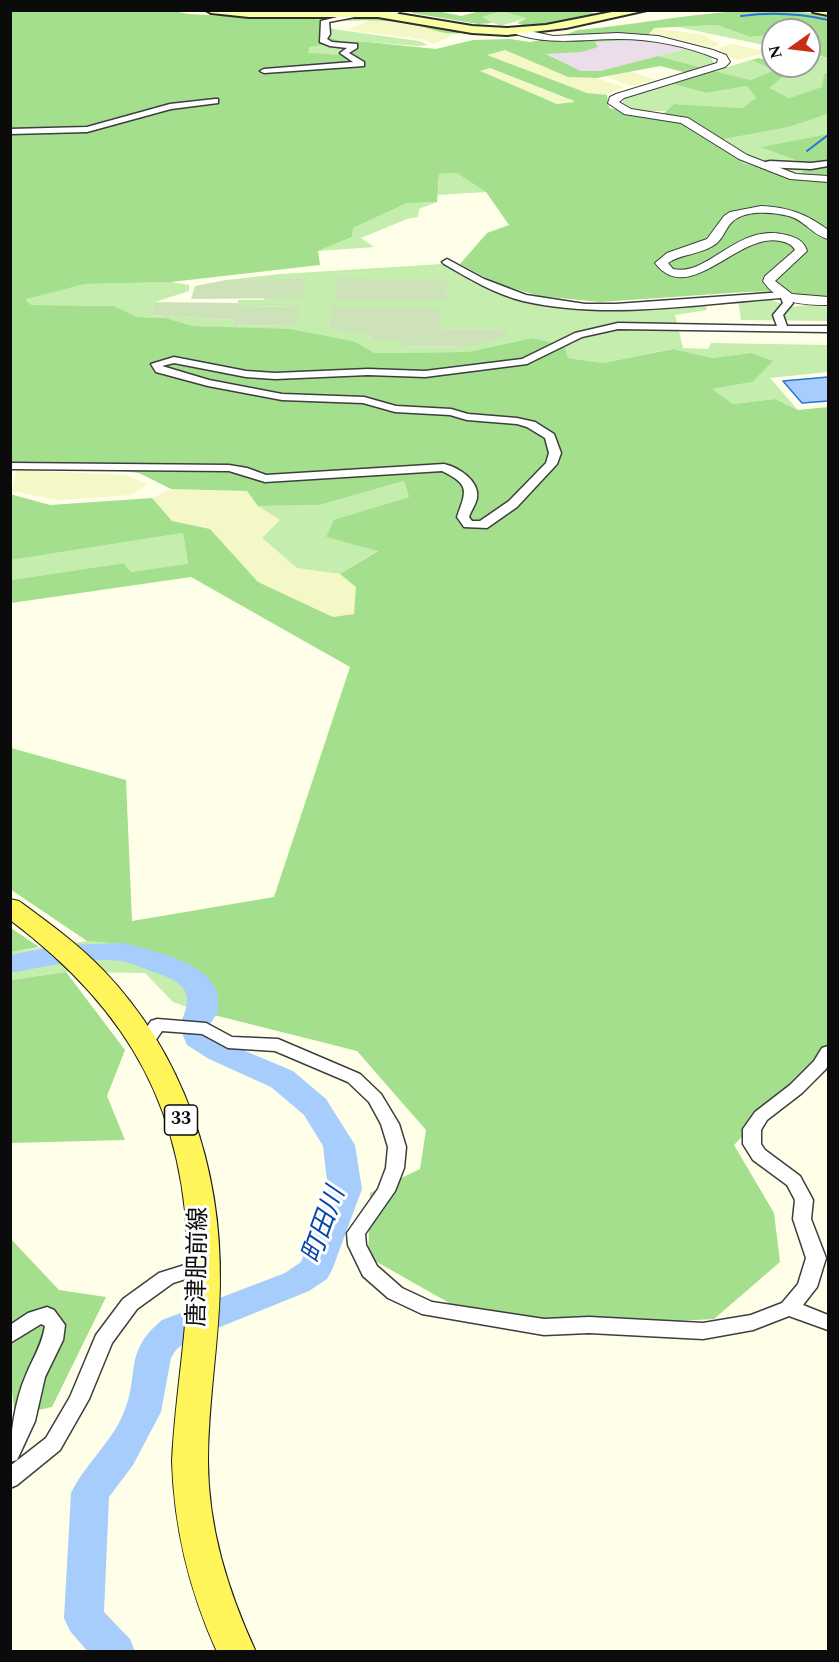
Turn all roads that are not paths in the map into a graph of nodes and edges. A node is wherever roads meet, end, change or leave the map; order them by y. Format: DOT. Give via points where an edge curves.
graph roads {
  1 [pos="211,10"];
  2 [pos="642,10"];
  3 [pos="817,10"];
  4 [pos="394,12"];
  5 [pos="828,12"];
  6 [pos="362,13"];
  7 [pos="516,31"];
  8 [pos="264,70"];
  9 [pos="215,101"];
  10 [pos="10,131"];
  11 [pos="761,164"];
  12 [pos="828,164"];
  13 [pos="828,179"];
  14 [pos="828,235"];
  15 [pos="447,262"];
  16 [pos="784,295"];
  17 [pos="828,302"];
  18 [pos="783,329"];
  19 [pos="828,329"];
  20 [pos="10,466"];
  21 [pos="10,907"];
  22 [pos="145,1043"];
  23 [pos="828,1052"];
  24 [pos="204,1266"];
  25 [pos="789,1308"];
  26 [pos="828,1323"];
  27 [pos="10,1335"];
  28 [pos="11,1467"];
  29 [pos="237,1652"];
  1 -- 6 [label="main road" via="262,15"];
  2 -- 7 [label="main road"];
  3 -- 5 [label="main road"];
  4 -- 6 [label="main road"];
  4 -- 7 [label="main road" via="464,28"];
  6 -- 8 [label="street" via="325,21 323,40 354,46 344,53 361,64"];
  7 -- 11 [label="street" via="552,38 646,37 686,44 722,57 725,62 721,65 620,96 613,103 628,112 684,120 729,150"];
  9 -- 10 [label="street" via="158,110 83,130"];
  11 -- 12 [label="street"];
  11 -- 13 [label="street" via="794,177"];
  14 -- 16 [label="street" via="788,212 742,212 728,219 712,243 661,262 672,271 690,272 753,239 783,238 797,244 801,251 769,281 771,287"];
  15 -- 16 [label="street" via="524,298 585,307"];
  16 -- 17 [label="street"];
  16 -- 18 [label="street" via="788,303 778,315"];
  18 -- 19 [label="street"];
  18 -- 20 [label="street" via="618,326 579,335 523,362 424,374 274,376 174,360 156,364 160,370 207,383 282,397 364,400 395,409 517,421 540,429 553,443 551,464 513,504 483,525 472,526 465,521 471,492 458,475 444,467 266,478 229,468"];
  21 -- 22 [label="main road, 唐津肥前線 / 33" via="75,956 122,1007"];
  22 -- 24 [label="main road, 唐津肥前線 / 33" via="168,1085 185,1133 201,1197"];
  22 -- 25 [label="street" via="157,1024 206,1029 228,1042 295,1050 354,1078 375,1098 390,1124 397,1147 395,1168 386,1191 356,1233 357,1245 370,1271 395,1293 429,1309 544,1327 589,1325 703,1331 753,1322"];
  23 -- 25 [label="street" via="820,1065 761,1116 752,1129 752,1144 759,1155 794,1181 804,1200 802,1219 816,1258 807,1287"];
  24 -- 28 [label="street" via="166,1278 129,1304 103,1340 79,1399 53,1444"];
  24 -- 29 [label="main road, 唐津肥前線 / 33" via="190,1435 191,1500 203,1564 224,1627"];
  25 -- 26 [label="street"];
  27 -- 28 [label="street" via="35,1318 47,1316 55,1325 53,1340 35,1377"];
}
